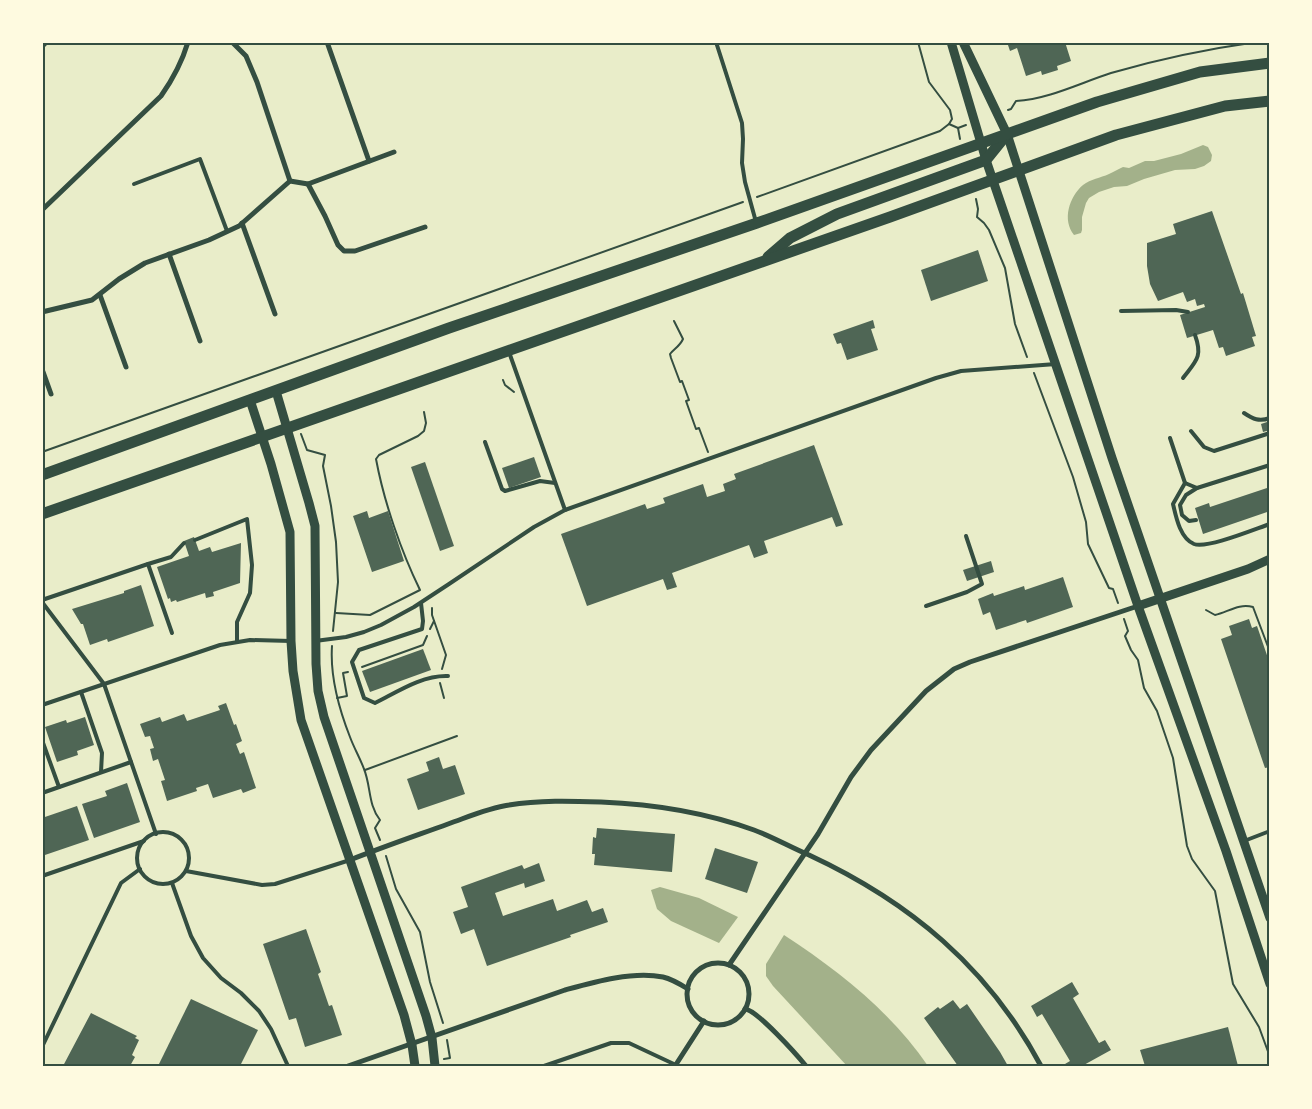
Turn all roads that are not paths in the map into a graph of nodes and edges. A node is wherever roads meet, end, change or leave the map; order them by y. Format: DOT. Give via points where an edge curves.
graph roads {
  1 [pos="47,42"];
  2 [pos="188,42"];
  3 [pos="232,42"];
  4 [pos="327,42"];
  5 [pos="716,42"];
  6 [pos="951,42"];
  7 [pos="963,42"];
  8 [pos="42,47"];
  9 [pos="1270,63"];
  10 [pos="1270,101"];
  11 [pos="1006,134"];
  12 [pos="980,143"];
  13 [pos="394,152"];
  14 [pos="986,160"];
  15 [pos="369,161"];
  16 [pos="1019,169"];
  17 [pos="992,179"];
  18 [pos="290,182"];
  19 [pos="134,184"];
  20 [pos="308,184"];
  21 [pos="42,210"];
  22 [pos="242,223"];
  23 [pos="757,223"];
  24 [pos="425,227"];
  25 [pos="227,231"];
  26 [pos="170,254"];
  27 [pos="762,261"];
  28 [pos="100,295"];
  29 [pos="1121,311"];
  30 [pos="42,312"];
  31 [pos="1188,312"];
  32 [pos="275,314"];
  33 [pos="1195,335"];
  34 [pos="200,341"];
  35 [pos="508,350"];
  36 [pos="1056,364"];
  37 [pos="126,367"];
  38 [pos="42,369"];
  39 [pos="1183,378"];
  40 [pos="276,390"];
  41 [pos="51,394"];
  42 [pos="250,400"];
  43 [pos="1244,412"];
  44 [pos="1270,418"];
  45 [pos="287,428"];
  46 [pos="1191,431"];
  47 [pos="1270,433"];
  48 [pos="263,436"];
  49 [pos="1170,438"];
  50 [pos="485,442"];
  51 [pos="1270,465"];
  52 [pos="42,475"];
  53 [pos="555,483"];
  54 [pos="1185,483"];
  55 [pos="1197,488"];
  56 [pos="565,510"];
  57 [pos="42,514"];
  58 [pos="1196,520"];
  59 [pos="1270,524"];
  60 [pos="966,536"];
  61 [pos="195,540"];
  62 [pos="184,543"];
  63 [pos="1270,559"];
  64 [pos="148,564"];
  65 [pos="1160,599"];
  66 [pos="42,601"];
  67 [pos="421,603"];
  68 [pos="926,606"];
  69 [pos="1138,606"];
  70 [pos="172,633"];
  71 [pos="291,641"];
  72 [pos="315,641"];
  73 [pos="237,642"];
  74 [pos="448,676"];
  75 [pos="104,684"];
  76 [pos="81,692"];
  77 [pos="42,705"];
  78 [pos="42,740"];
  79 [pos="131,762"];
  80 [pos="102,772"];
  81 [pos="59,787"];
  82 [pos="42,792"];
  83 [pos="1270,831"];
  84 [pos="156,834"];
  85 [pos="144,841"];
  86 [pos="1244,841"];
  87 [pos="371,852"];
  88 [pos="804,853"];
  89 [pos="350,860"];
  90 [pos="140,869"];
  91 [pos="186,871"];
  92 [pos="42,876"];
  93 [pos="172,883"];
  94 [pos="1270,918"];
  95 [pos="729,965"];
  96 [pos="1270,984"];
  97 [pos="688,989"];
  98 [pos="745,1009"];
  99 [pos="704,1021"];
  100 [pos="432,1038"];
  101 [pos="412,1045"];
  102 [pos="42,1047"];
  103 [pos="438,1063"];
  104 [pos="288,1066"];
  105 [pos="348,1066"];
  106 [pos="415,1066"];
  107 [pos="544,1066"];
  108 [pos="676,1066"];
  109 [pos="806,1066"];
  110 [pos="1041,1066"];
  1 -- 8 [label="lane"];
  2 -- 21 [label="street" via="174,78 161,96"];
  3 -- 18 [label="street" via="246,56 258,82"];
  4 -- 15 [label="street"];
  5 -- 23 [label="lane" via="742,123 742,163"];
  6 -- 12 [label="street"];
  7 -- 11 [label="street"];
  9 -- 11 [label="main road" via="1200,72 1097,102"];
  10 -- 16 [label="main road" via="1225,106 1172,119"];
  11 -- 12 [label="main road"];
  11 -- 14 [label="main road"];
  11 -- 16 [label="street"];
  12 -- 14 [label="street"];
  12 -- 23 [label="main road"];
  13 -- 15 [label="street"];
  14 -- 17 [label="street"];
  14 -- 27 [label="main road" via="837,214 790,238"];
  15 -- 20 [label="street"];
  16 -- 17 [label="main road"];
  16 -- 65 [label="street"];
  17 -- 27 [label="main road"];
  17 -- 36 [label="street"];
  18 -- 20 [label="street"];
  18 -- 22 [label="street"];
  19 -- 25 [label="lane" via="200,159"];
  20 -- 24 [label="street" via="338,245 344,250 355,251"];
  22 -- 25 [label="street"];
  22 -- 32 [label="street"];
  23 -- 40 [label="main road"];
  25 -- 26 [label="street"];
  26 -- 28 [label="street" via="132,271"];
  26 -- 34 [label="street"];
  27 -- 35 [label="main road"];
  28 -- 30 [label="street" via="92,300"];
  28 -- 37 [label="street"];
  29 -- 31 [label="lane"];
  33 -- 39 [label="lane" via="1200,349"];
  35 -- 45 [label="main road"];
  35 -- 53 [label="lane"];
  36 -- 56 [label="lane" via="962,371 936,378"];
  36 -- 69 [label="street"];
  38 -- 41 [label="street"];
  40 -- 42 [label="main road"];
  40 -- 45 [label="street"];
  42 -- 48 [label="street"];
  42 -- 52 [label="main road"];
  43 -- 44 [label="lane" via="1253,419"];
  45 -- 48 [label="main road"];
  45 -- 72 [label="street" via="315,526"];
  46 -- 47 [label="lane" via="1204,447 1214,452"];
  48 -- 57 [label="main road"];
  48 -- 71 [label="street" via="290,532"];
  49 -- 54 [label="lane"];
  50 -- 53 [label="lane" via="505,491 540,481"];
  51 -- 55 [label="lane"];
  53 -- 56 [label="lane"];
  54 -- 55 [label="lane"];
  54 -- 59 [label="lane" via="1173,504 1176,520 1194,544 1207,545"];
  55 -- 58 [label="lane" via="1186,495 1180,505 1182,515"];
  56 -- 67 [label="lane" via="527,531"];
  60 -- 68 [label="lane" via="982,584"];
  61 -- 73 [label="lane" via="247,519 252,565 250,593 237,622"];
  62 -- 64 [label="lane" via="171,557"];
  63 -- 65 [label="street"];
  64 -- 66 [label="lane"];
  64 -- 70 [label="lane"];
  65 -- 69 [label="street"];
  65 -- 86 [label="street"];
  66 -- 75 [label="lane"];
  67 -- 72 [label="lane" via="364,632"];
  67 -- 74 [label="lane" via="422,629 359,650 352,662 364,698 375,703 419,682"];
  69 -- 88 [label="street" via="970,662 948,673 926,691 871,750"];
  69 -- 96 [label="street"];
  71 -- 73 [label="lane"];
  71 -- 89 [label="street" via="301,720"];
  72 -- 87 [label="street" via="318,691 324,717"];
  73 -- 75 [label="lane" via="212,647"];
  75 -- 76 [label="lane"];
  75 -- 79 [label="lane"];
  76 -- 77 [label="lane"];
  76 -- 80 [label="lane" via="102,753"];
  78 -- 81 [label="lane"];
  79 -- 80 [label="lane"];
  79 -- 84 [label="lane"];
  80 -- 81 [label="lane"];
  81 -- 82 [label="lane"];
  83 -- 86 [label="lane"];
  84 -- 85 [label="lane"];
  84 -- 91 [label="lane" via="174,835 186,846 189,863"];
  85 -- 90 [label="lane" via="138,854"];
  85 -- 92 [label="lane"];
  86 -- 94 [label="street"];
  87 -- 88 [label="street" via="496,807 578,801 681,811 753,829"];
  87 -- 89 [label="street"];
  87 -- 100 [label="street"];
  88 -- 95 [label="street"];
  88 -- 110 [label="street" via="895,903 962,958 1005,1006"];
  89 -- 91 [label="lane" via="275,884 262,885"];
  89 -- 101 [label="street"];
  90 -- 93 [label="lane" via="152,882"];
  90 -- 102 [label="lane" via="122,883"];
  91 -- 93 [label="lane"];
  93 -- 104 [label="lane" via="191,936 204,958 221,978 259,1011"];
  95 -- 97 [label="street" via="719,963 699,970"];
  95 -- 98 [label="street" via="744,977 748,987"];
  97 -- 99 [label="street" via="691,1009"];
  97 -- 100 [label="street" via="662,977 630,976 600,980"];
  98 -- 99 [label="street" via="735,1020 725,1024 714,1025"];
  98 -- 109 [label="street" via="750,1009"];
  99 -- 108 [label="street"];
  100 -- 101 [label="street"];
  100 -- 103 [label="street"];
  101 -- 105 [label="street"];
  101 -- 106 [label="street"];
  107 -- 108 [label="lane" via="611,1043 628,1043"];
}
